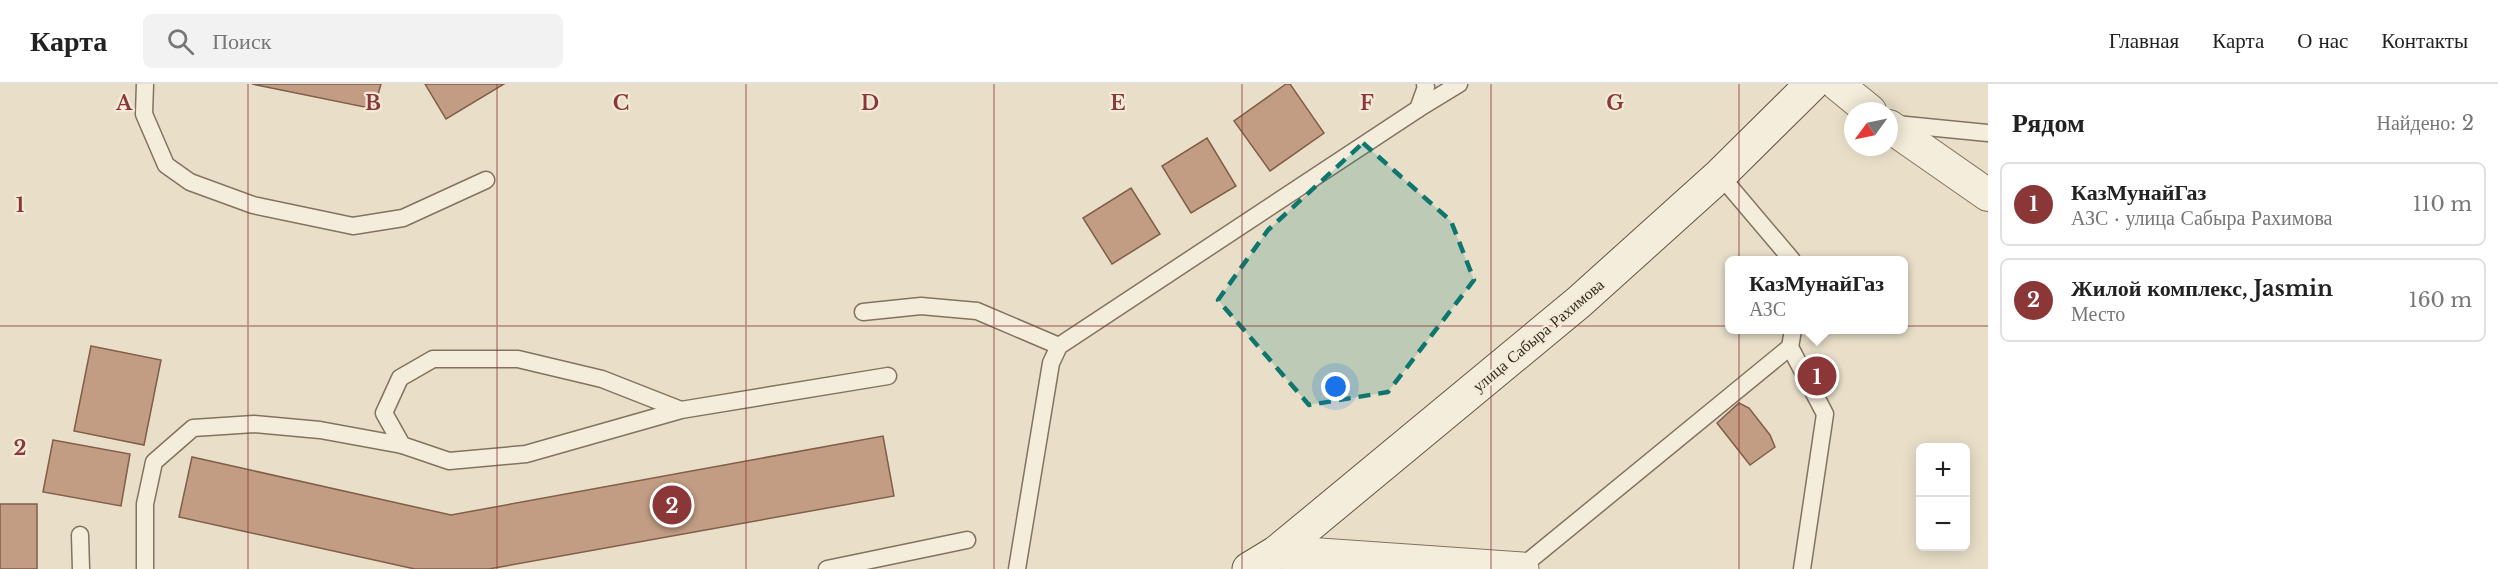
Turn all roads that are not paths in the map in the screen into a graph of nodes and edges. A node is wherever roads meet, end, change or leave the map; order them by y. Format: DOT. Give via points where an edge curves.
graph roads {
  1 [pos="145,84"];
  2 [pos="1425,84"];
  3 [pos="1459,84"];
  4 [pos="1812,84"];
  5 [pos="1837,84"];
  6 [pos="1859,102"];
  7 [pos="1418,109"];
  8 [pos="1898,125"];
  9 [pos="1898,130"];
  10 [pos="1988,133"];
  11 [pos="1720,175"];
  12 [pos="486,180"];
  13 [pos="1988,195"];
  14 [pos="1788,256"];
  15 [pos="863,312"];
  16 [pos="1792,334"];
  17 [pos="1059,346"];
  18 [pos="1790,347"];
  19 [pos="888,376"];
  20 [pos="681,410"];
  21 [pos="402,445"];
  22 [pos="80,535"];
  23 [pos="967,540"];
  24 [pos="1277,552"];
  25 [pos="81,569"];
  26 [pos="146,569"];
  27 [pos="827,569"];
  28 [pos="1017,569"];
  29 [pos="1249,569"];
  30 [pos="1520,569"];
  31 [pos="1802,569"];
  1 -- 12 [label="lane" via="144,114 166,165 190,182 253,205 352,226 403,218"];
  2 -- 7 [label="lane"];
  3 -- 7 [label="lane"];
  4 -- 11 [label="main road, улица Сабыра Рахимова"];
  5 -- 6 [label="street"];
  7 -- 17 [label="lane"];
  8 -- 10 [label="lane"];
  9 -- 13 [label="street"];
  11 -- 14 [label="lane"];
  11 -- 24 [label="main road, улица Сабыра Рахимова" via="1578,302"];
  15 -- 17 [label="lane" via="921,306 977,311"];
  16 -- 18 [label="lane"];
  17 -- 28 [label="lane" via="1051,363"];
  18 -- 30 [label="lane"];
  18 -- 31 [label="lane" via="1825,414"];
  19 -- 20 [label="lane"];
  20 -- 21 [label="lane" via="526,454 450,460"];
  20 -- 21 [label="lane" via="602,379 518,359 433,359 400,378 384,413"];
  21 -- 26 [label="lane" via="320,430 254,424 193,428 154,462 145,504"];
  22 -- 25 [label="lane"];
  23 -- 27 [label="lane"];
  24 -- 29 [label="main road, улица Сабыра Рахимова"];
  24 -- 30 [label="main road"];
}
